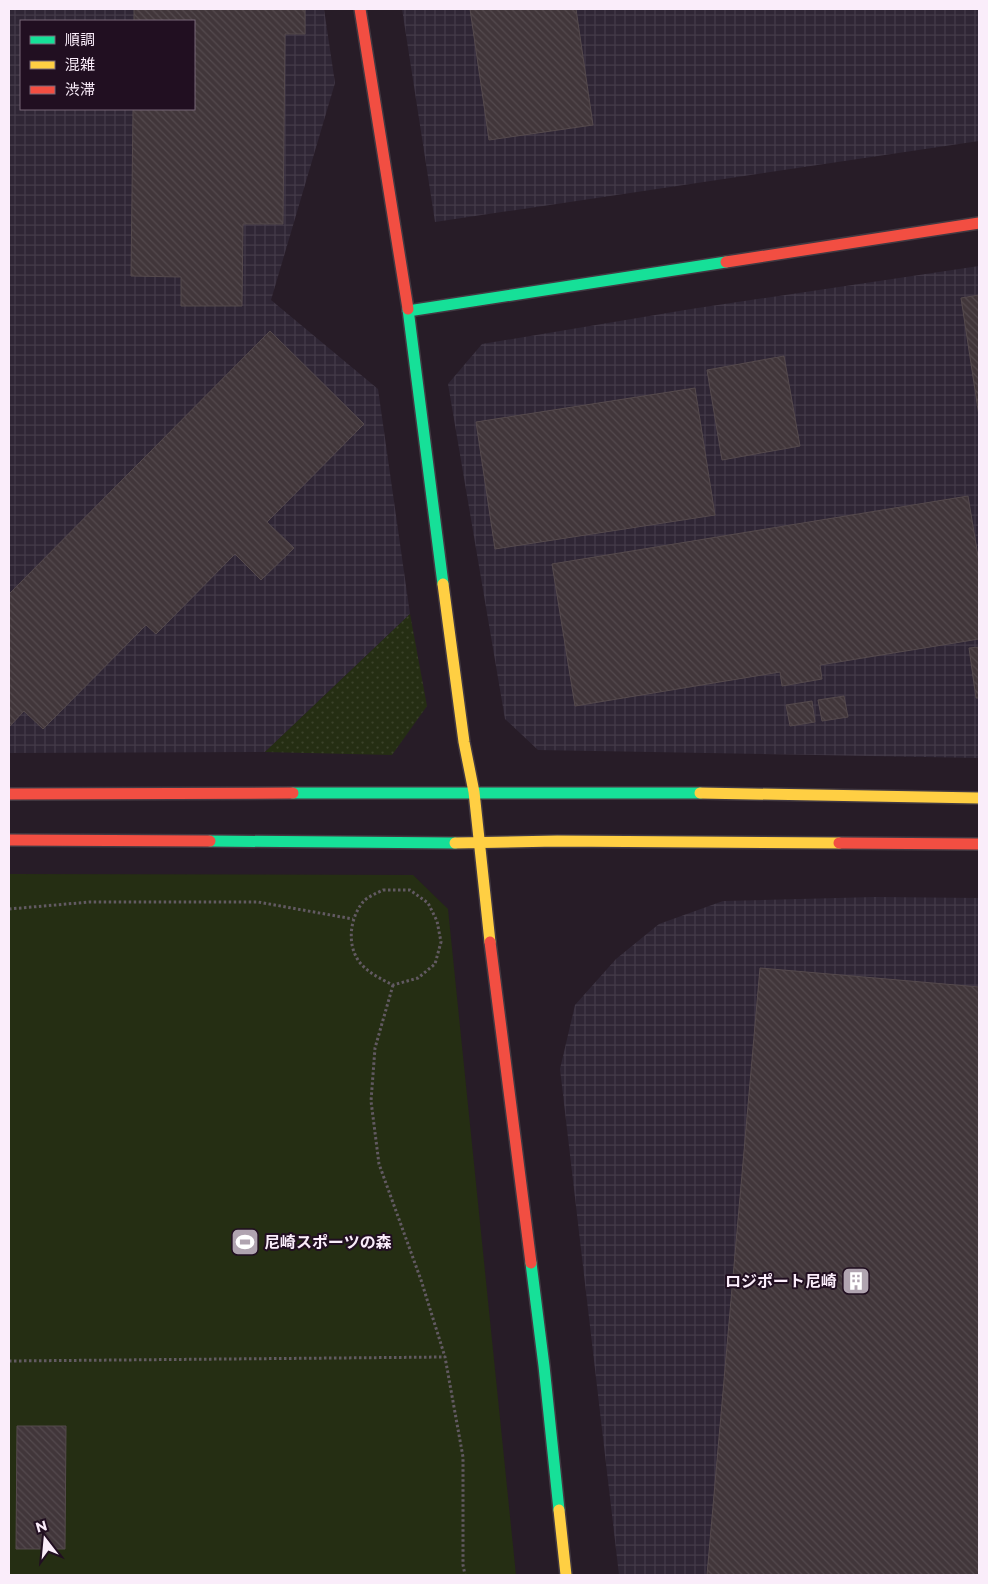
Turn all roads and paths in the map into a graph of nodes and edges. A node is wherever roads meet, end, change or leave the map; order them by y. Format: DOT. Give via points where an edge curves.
graph roads {
  1 [pos="360,9"];
  2 [pos="979,223"];
  3 [pos="408,311"];
  4 [pos="474,792"];
  5 [pos="9,794"];
  6 [pos="979,798"];
  7 [pos="9,840"];
  8 [pos="479,843"];
  9 [pos="979,844"];
  10 [pos="9,909"];
  11 [pos="353,919"];
  12 [pos="393,985"];
  13 [pos="445,1357"];
  14 [pos="9,1360"];
  15 [pos="465,1575"];
  16 [pos="566,1575"];
  1 -- 3 [label="street"];
  2 -- 3 [label="street"];
  3 -- 4 [label="street" via="464,742"];
  4 -- 5 [label="street"];
  4 -- 6 [label="street"];
  4 -- 8 [label="street"];
  7 -- 8 [label="street"];
  8 -- 9 [label="street"];
  8 -- 16 [label="street" via="544,1366"];
  10 -- 11 [label="path" via="90,902 258,902"];
  11 -- 12 [label="path" via="351,941 358,961 374,976"];
  11 -- 12 [label="path" via="364,901 383,890 410,890 428,903 437,921 441,942 435,964 418,978"];
  12 -- 13 [label="path" via="376,1048 371,1101 379,1164"];
  13 -- 14 [label="path"];
  13 -- 15 [label="path" via="463,1457"];
}
